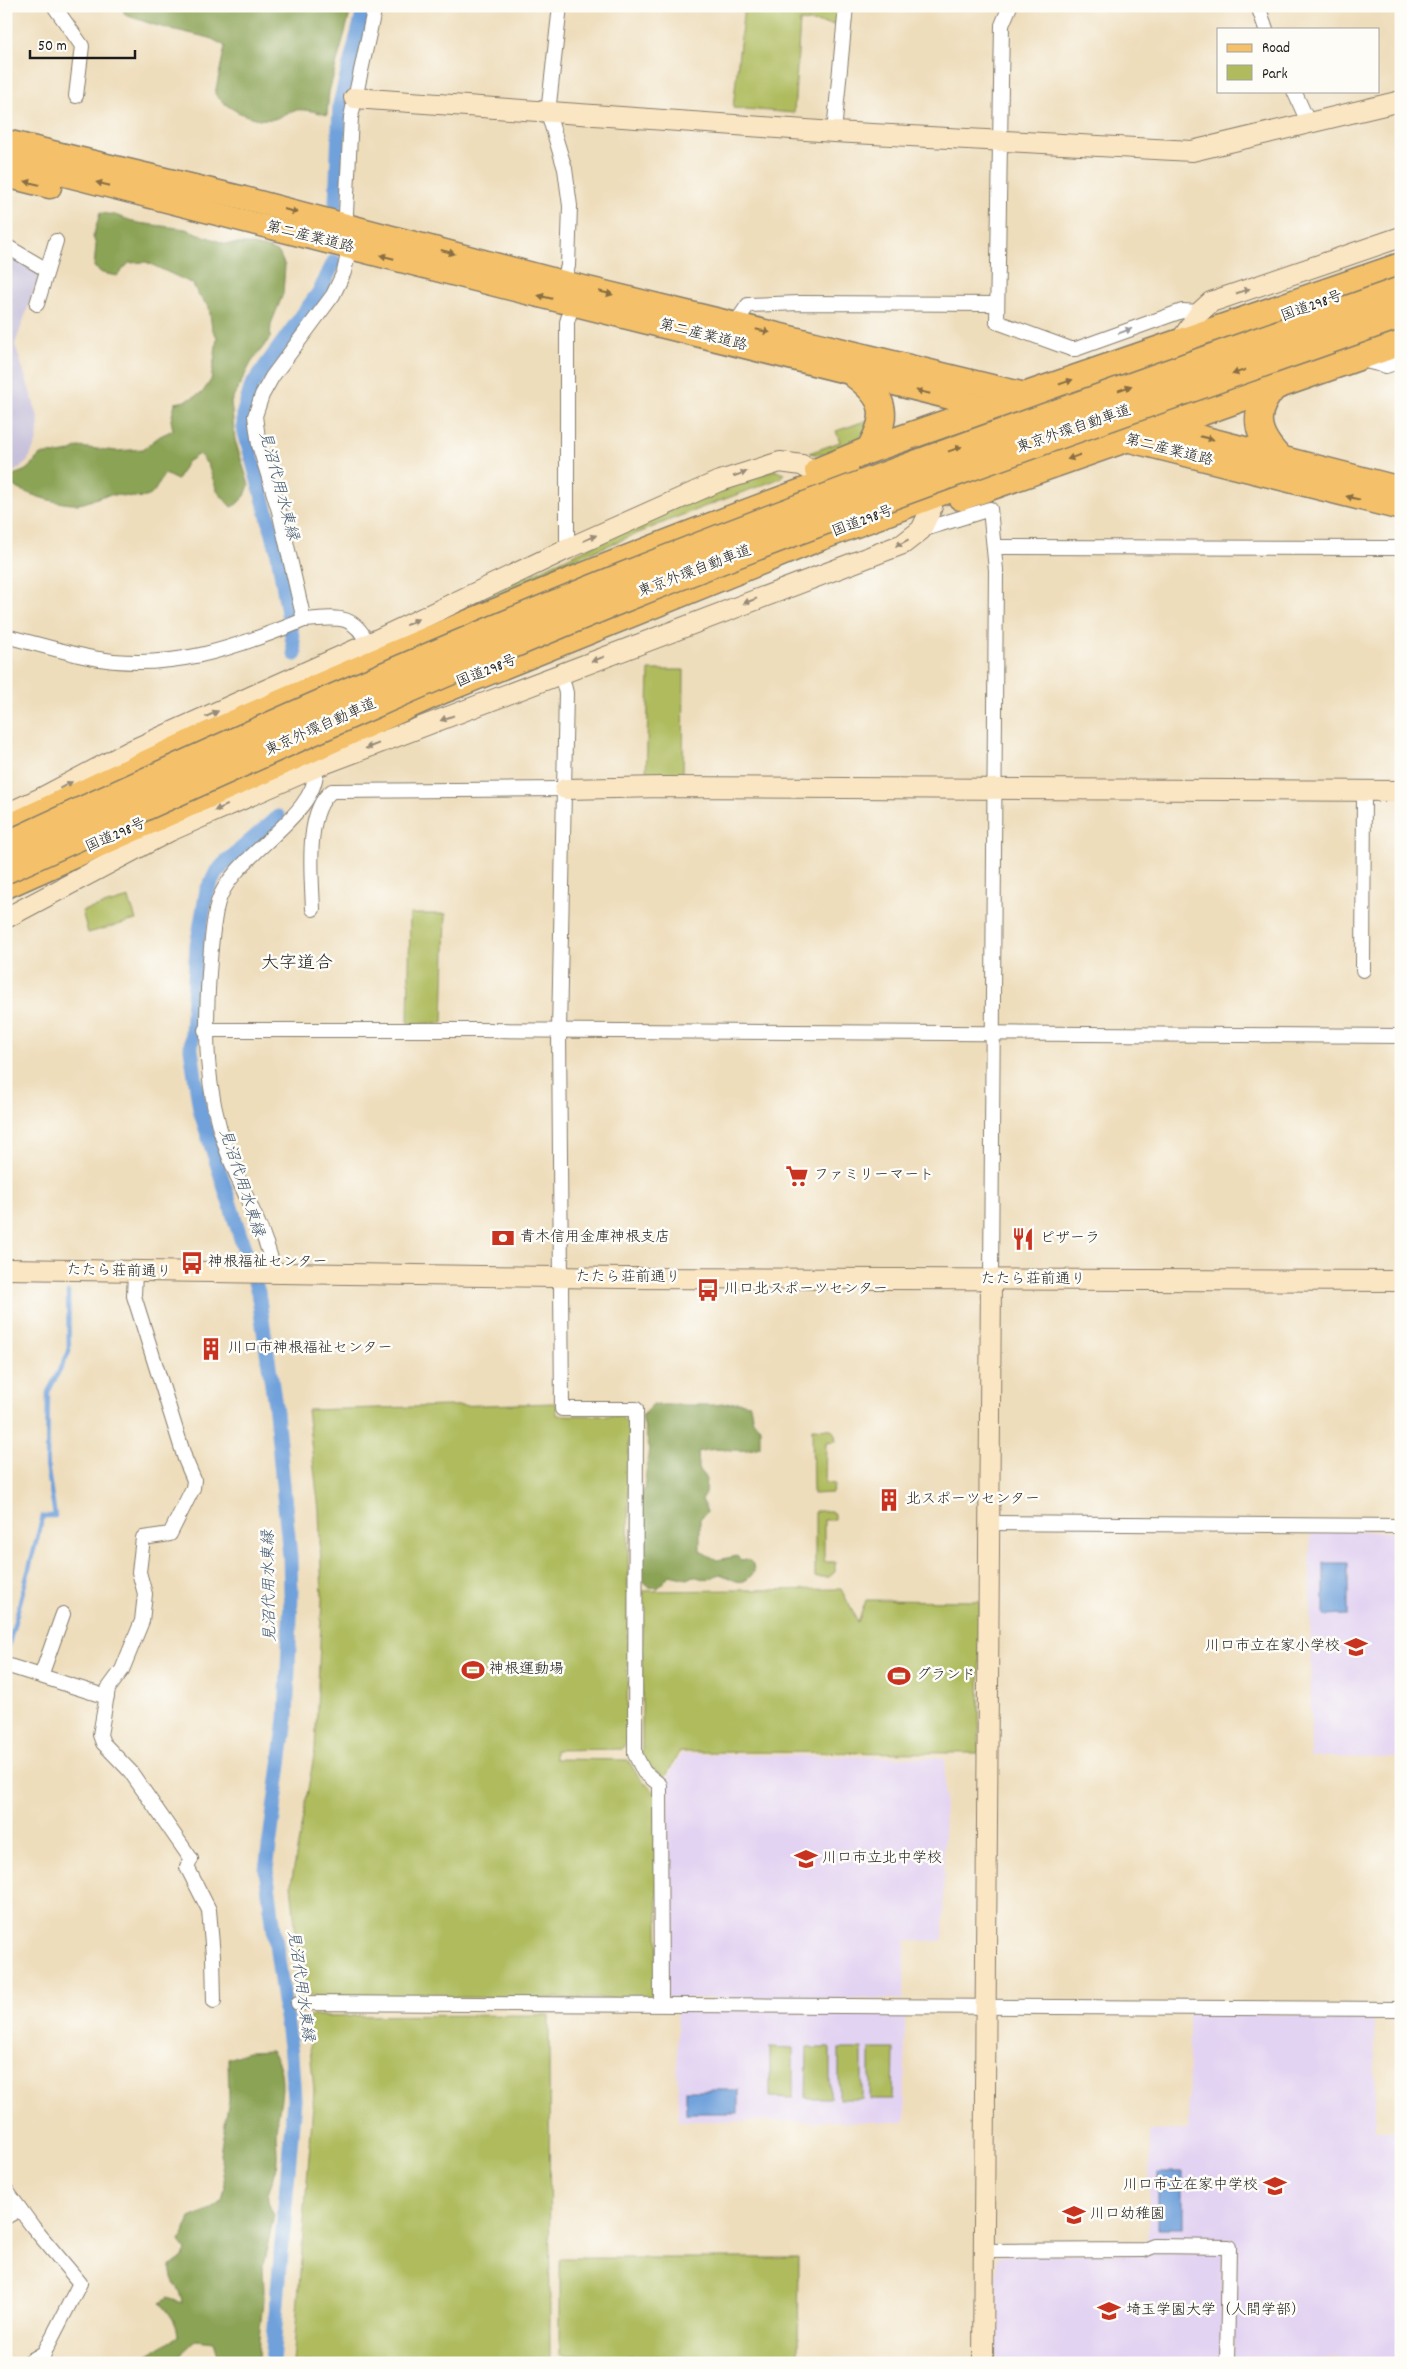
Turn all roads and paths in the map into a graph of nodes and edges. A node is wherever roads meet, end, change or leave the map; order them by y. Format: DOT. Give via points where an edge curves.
graph roads {
  1 [pos="54,6"];
  2 [pos="375,6"];
  3 [pos="560,6"];
  4 [pos="846,6"];
  5 [pos="1010,6"];
  6 [pos="1258,6"];
  7 [pos="1266,28"];
  8 [pos="1294,92"];
  9 [pos="76,96"];
  10 [pos="354,98"];
  11 [pos="1401,101"];
  12 [pos="548,113"];
  13 [pos="1309,124"];
  14 [pos="6,126"];
  15 [pos="834,132"];
  16 [pos="6,141"];
  17 [pos="999,141"];
  18 [pos="6,160"];
  19 [pos="6,176"];
  20 [pos="244,198"];
  21 [pos="269,227"];
  22 [pos="347,236"];
  23 [pos="1401,237"];
  24 [pos="56,241"];
  25 [pos="6,246"];
  26 [pos="1401,266"];
  27 [pos="47,270"];
  28 [pos="1401,275"];
  29 [pos="563,282"];
  30 [pos="1401,290"];
  31 [pos="573,303"];
  32 [pos="37,304"];
  33 [pos="997,304"];
  34 [pos="1200,312"];
  35 [pos="1401,315"];
  36 [pos="735,324"];
  37 [pos="1401,331"];
  38 [pos="1223,340"];
  39 [pos="1401,342"];
  40 [pos="1179,343"];
  41 [pos="1354,358"];
  42 [pos="1401,361"];
  43 [pos="855,375"];
  44 [pos="1268,382"];
  45 [pos="1027,395"];
  46 [pos="988,409"];
  47 [pos="1160,426"];
  48 [pos="1124,439"];
  49 [pos="922,449"];
  50 [pos="869,450"];
  51 [pos="1278,456"];
  52 [pos="815,472"];
  53 [pos="976,480"];
  54 [pos="1401,488"];
  55 [pos="932,507"];
  56 [pos="1401,509"];
  57 [pos="921,530"];
  58 [pos="994,547"];
  59 [pos="1401,548"];
  60 [pos="567,549"];
  61 [pos="518,602"];
  62 [pos="304,620"];
  63 [pos="6,636"];
  64 [pos="539,651"];
  65 [pos="372,652"];
  66 [pos="561,673"];
  67 [pos="316,767"];
  68 [pos="565,789"];
  69 [pos="995,789"];
  70 [pos="1364,791"];
  71 [pos="1401,791"];
  72 [pos="41,798"];
  73 [pos="6,806"];
  74 [pos="6,814"];
  75 [pos="6,829"];
  76 [pos="170,831"];
  77 [pos="6,845"];
  78 [pos="6,870"];
  79 [pos="6,885"];
  80 [pos="6,904"];
  81 [pos="312,909"];
  82 [pos="6,918"];
  83 [pos="1363,970"];
  84 [pos="205,1030"];
  85 [pos="560,1030"];
  86 [pos="993,1032"];
  87 [pos="1401,1036"];
  88 [pos="6,1269"];
  89 [pos="136,1272"];
  90 [pos="270,1275"];
  91 [pos="561,1278"];
  92 [pos="991,1279"];
  93 [pos="1401,1281"];
  94 [pos="990,1523"];
  95 [pos="1401,1526"];
  96 [pos="63,1614"];
  97 [pos="6,1665"];
  98 [pos="41,1676"];
  99 [pos="107,1697"];
  100 [pos="214,2001"];
  101 [pos="298,2003"];
  102 [pos="661,2004"];
  103 [pos="986,2005"];
  104 [pos="1401,2009"];
  105 [pos="6,2190"];
  106 [pos="20,2209"];
  107 [pos="6,2217"];
  108 [pos="984,2251"];
  109 [pos="43,2358"];
  110 [pos="28,2363"];
  111 [pos="983,2363"];
  112 [pos="1227,2363"];
  1 -- 9 [label="street" via="82,46"];
  2 -- 10 [label="street"];
  3 -- 12 [label="street"];
  4 -- 15 [label="street"];
  5 -- 17 [label="street" via="1002,25"];
  6 -- 7 [label="street"];
  8 -- 13 [label="street"];
  10 -- 12 [label="street"];
  10 -- 22 [label="street" via="348,157"];
  11 -- 13 [label="street"];
  12 -- 15 [label="street"];
  12 -- 29 [label="street" via="565,169 570,206 568,266"];
  13 -- 17 [label="street" via="1192,151"];
  14 -- 20 [label="main road" via="147,161 216,183"];
  15 -- 17 [label="street"];
  16 -- 20 [label="main road, 第二産業道路"];
  17 -- 33 [label="street"];
  21 -- 18 [label="main road, 第二産業道路, one-way"];
  21 -- 19 [label="main road, one-way" via="210,223"];
  20 -- 22 [label="main road, 第二産業道路, one-way"];
  21 -- 22 [label="main road, 第二産業道路"];
  22 -- 29 [label="main road, 第二産業道路, one-way"];
  31 -- 22 [label="main road, 第二産業道路, one-way"];
  22 -- 62 [label="street" via="344,272 334,295 272,377 256,416 259,444 279,511"];
  34 -- 23 [label="street, one-way" via="1211,302"];
  24 -- 27 [label="street"];
  25 -- 27 [label="street"];
  26 -- 40 [label="highway"];
  27 -- 32 [label="street"];
  28 -- 38 [label="highway, 国道298号"];
  29 -- 36 [label="main road, 第二産業道路, one-way"];
  77 -- 30 [label="highway, 東京外環自動車道, one-way, bridge" via="242,737 614,579 962,446"];
  31 -- 43 [label="main road, 第二産業道路"];
  31 -- 60 [label="street" via="567,322"];
  33 -- 34 [label="street, one-way" via="997,322 1071,349 1182,311"];
  33 -- 36 [label="street" via="748,305"];
  34 -- 40 [label="street"];
  35 -- 78 [label="highway, 東京外環自動車道, one-way, bridge" via="968,467 622,600 438,676"];
  36 -- 45 [label="main road, 第二産業道路, one-way"];
  37 -- 44 [label="highway"];
  39 -- 41 [label="highway"];
  45 -- 40 [label="highway, one-way"];
  41 -- 42 [label="street" via="1386,366"];
  41 -- 44 [label="highway"];
  46 -- 43 [label="main road, 第二産業道路, one-way"];
  43 -- 50 [label="highway" via="871,386 882,407 879,434"];
  44 -- 47 [label="highway"];
  44 -- 51 [label="highway" via="1258,417 1266,444"];
  45 -- 46 [label="highway"];
  45 -- 47 [label="main road, 第二産業道路"];
  46 -- 48 [label="main road, 第二産業道路"];
  46 -- 50 [label="highway"];
  47 -- 48 [label="highway"];
  47 -- 51 [label="main road, 第二産業道路, one-way"];
  48 -- 55 [label="highway, one-way"];
  56 -- 48 [label="main road, 第二産業道路, one-way"];
  49 -- 61 [label="highway" via="790,496"];
  50 -- 52 [label="highway"];
  51 -- 54 [label="main road, 第二産業道路"];
  60 -- 52 [label="street, one-way" via="717,482 768,464 788,462"];
  52 -- 61 [label="highway" via="604,558"];
  53 -- 64 [label="highway, 国道298号" via="818,538"];
  55 -- 57 [label="street"];
  55 -- 64 [label="highway"];
  57 -- 58 [label="street" via="990,509"];
  57 -- 66 [label="street, one-way" via="903,544"];
  58 -- 59 [label="street"];
  58 -- 69 [label="street"];
  65 -- 60 [label="street, one-way"];
  61 -- 75 [label="highway" via="237,722"];
  62 -- 63 [label="street" via="246,644 200,657 146,662 90,657"];
  62 -- 65 [label="street" via="342,619 355,624"];
  64 -- 79 [label="highway, 国道298号" via="362,725"];
  72 -- 65 [label="street, one-way" via="132,750"];
  66 -- 67 [label="street, one-way" via="413,722"];
  66 -- 68 [label="street" via="566,693"];
  67 -- 76 [label="street, one-way"];
  67 -- 84 [label="street" via="314,785 307,798 228,880 218,901 211,943"];
  68 -- 69 [label="street"];
  68 -- 81 [label="street" via="332,791 326,795 311,832"];
  68 -- 85 [label="street"];
  69 -- 70 [label="street"];
  69 -- 86 [label="street"];
  70 -- 71 [label="street"];
  70 -- 83 [label="street"];
  72 -- 73 [label="street"];
  72 -- 74 [label="street"];
  76 -- 80 [label="street"];
  76 -- 82 [label="street"];
  84 -- 85 [label="street"];
  84 -- 90 [label="street" via="214,1104 225,1148 271,1254"];
  85 -- 86 [label="street"];
  85 -- 91 [label="street"];
  86 -- 87 [label="street"];
  86 -- 92 [label="street"];
  88 -- 89 [label="street, たたら荘前通り"];
  89 -- 90 [label="street, たたら荘前通り"];
  89 -- 99 [label="street" via="134,1296 194,1480 170,1534 143,1538 139,1572 145,1594 142,1621"];
  90 -- 91 [label="street, たたら荘前通り"];
  91 -- 92 [label="street, たたら荘前通り"];
  91 -- 102 [label="street" via="562,1409 636,1409 635,1754 644,1772 660,1785"];
  92 -- 93 [label="street, たたら荘前通り"];
  92 -- 94 [label="street"];
  94 -- 95 [label="street"];
  94 -- 103 [label="street"];
  96 -- 98 [label="street"];
  97 -- 98 [label="street"];
  98 -- 99 [label="street"];
  99 -- 100 [label="street" via="100,1735 103,1743 130,1771 191,1859 187,1867 209,1910"];
  101 -- 102 [label="street"];
  102 -- 103 [label="street"];
  103 -- 104 [label="street"];
  103 -- 108 [label="street"];
  105 -- 106 [label="street"];
  106 -- 107 [label="street"];
  106 -- 109 [label="street" via="80,2283"];
  108 -- 111 [label="street"];
  108 -- 112 [label="street" via="1228,2247"];
  109 -- 110 [label="street"];
}
